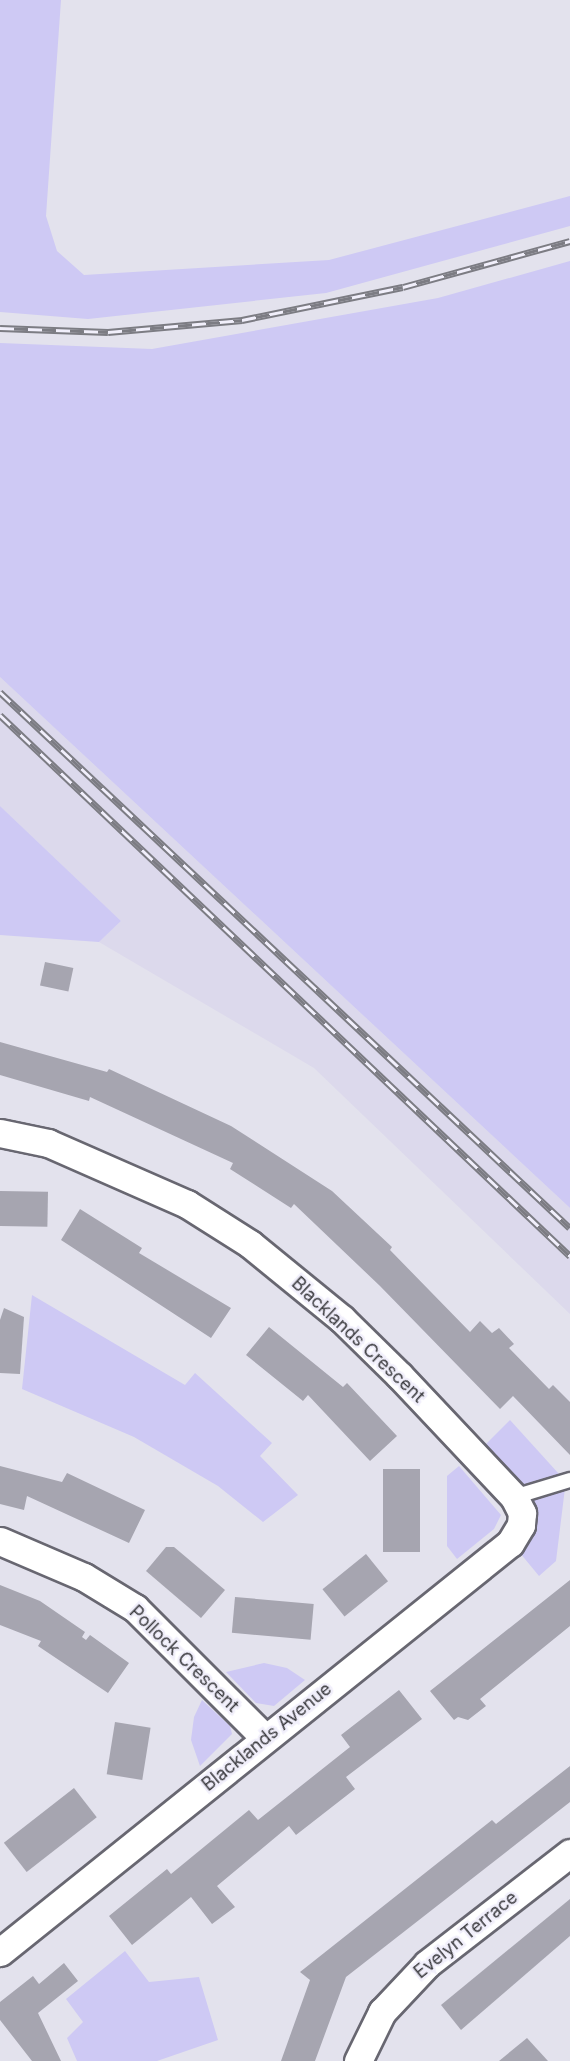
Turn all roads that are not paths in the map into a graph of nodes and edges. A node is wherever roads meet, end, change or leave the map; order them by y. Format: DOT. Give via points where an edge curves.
graph roads {
  1 [pos="0,1132"];
  2 [pos="570,1480"];
  3 [pos="518,1505"];
  4 [pos="0,1541"];
  5 [pos="265,1738"];
  6 [pos="570,1853"];
  7 [pos="0,1952"];
  8 [pos="358,2061"];
  1 -- 3 [label="street, Blacklands Crescent" via="48,1143 187,1204 250,1244 342,1320"];
  2 -- 3 [label="lane"];
  3 -- 5 [label="street, Blacklands Avenue" via="521,1525 510,1543"];
  4 -- 5 [label="street, Pollock Crescent" via="84,1576 135,1608"];
  5 -- 7 [label="street, Blacklands Avenue"];
  6 -- 8 [label="street, Evelyn Terrace" via="427,1964 382,2012"];
}
